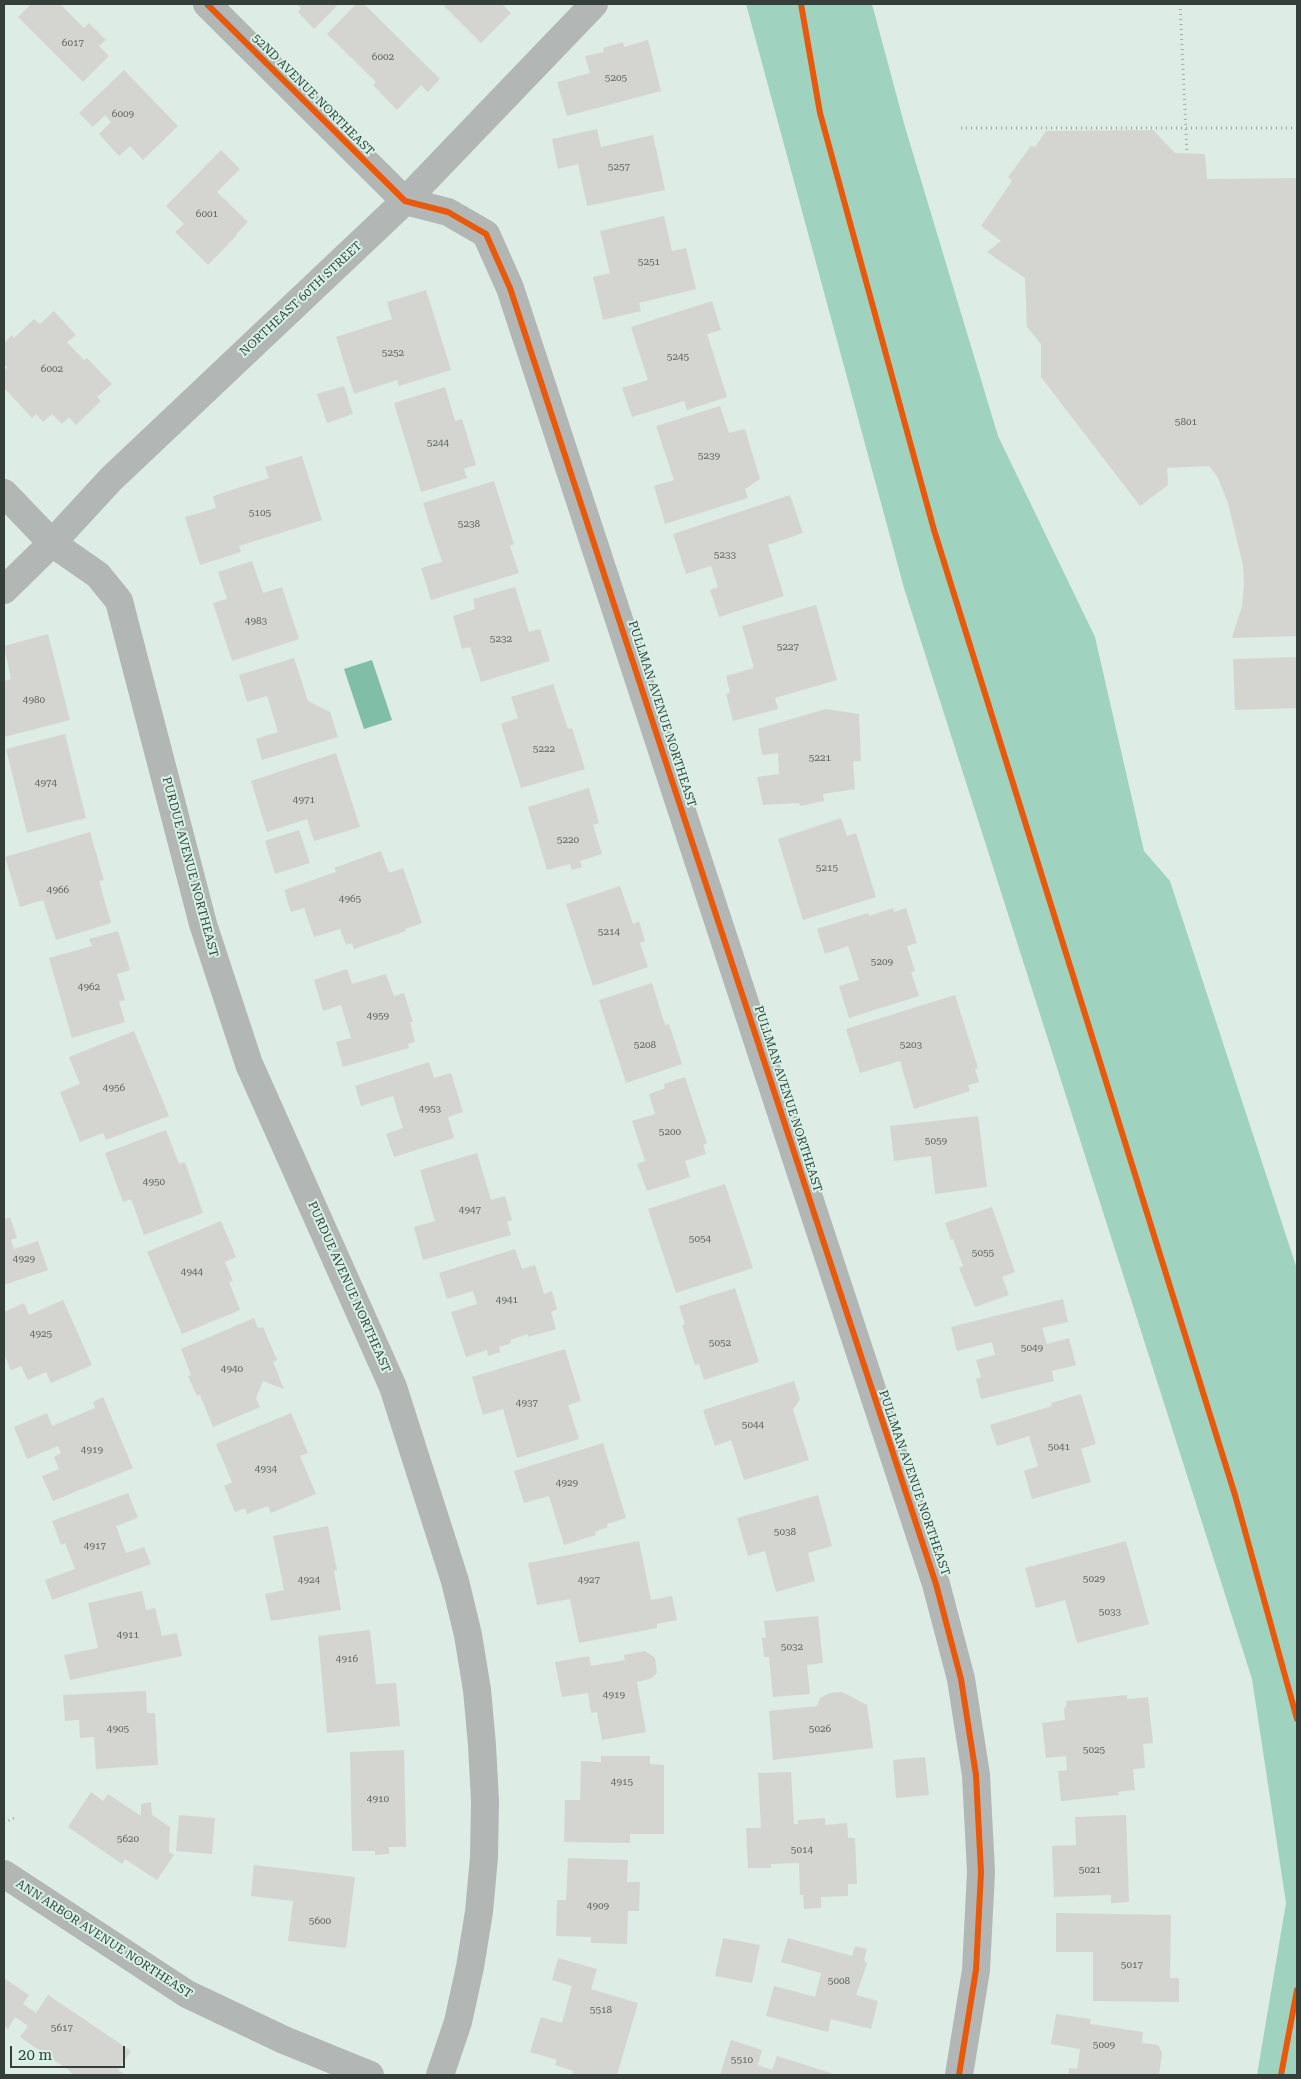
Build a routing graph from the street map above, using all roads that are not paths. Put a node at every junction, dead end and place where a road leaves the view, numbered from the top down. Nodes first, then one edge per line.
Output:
1 (207, 4) edge
2 (594, 4) edge
3 (405, 201) junction
4 (4, 493) edge
5 (52, 543) junction
6 (4, 590) edge
7 (4, 1874) edge
8 (370, 2075) edge
9 (440, 2075) edge
10 (959, 2075) edge

1 - 3 street, 52ND AVENUE NORTHEAST
2 - 3 street, NORTHEAST 60TH STREET
3 - 5 street, NORTHEAST 60TH STREET
3 - 10 street, PULLMAN AVENUE NORTHEAST
4 - 5 street, PURDUE AVENUE NORTHEAST
5 - 6 street, NORTHEAST 60TH STREET
5 - 9 street, PURDUE AVENUE NORTHEAST
7 - 8 street, ANN ARBOR AVENUE NORTHEAST

